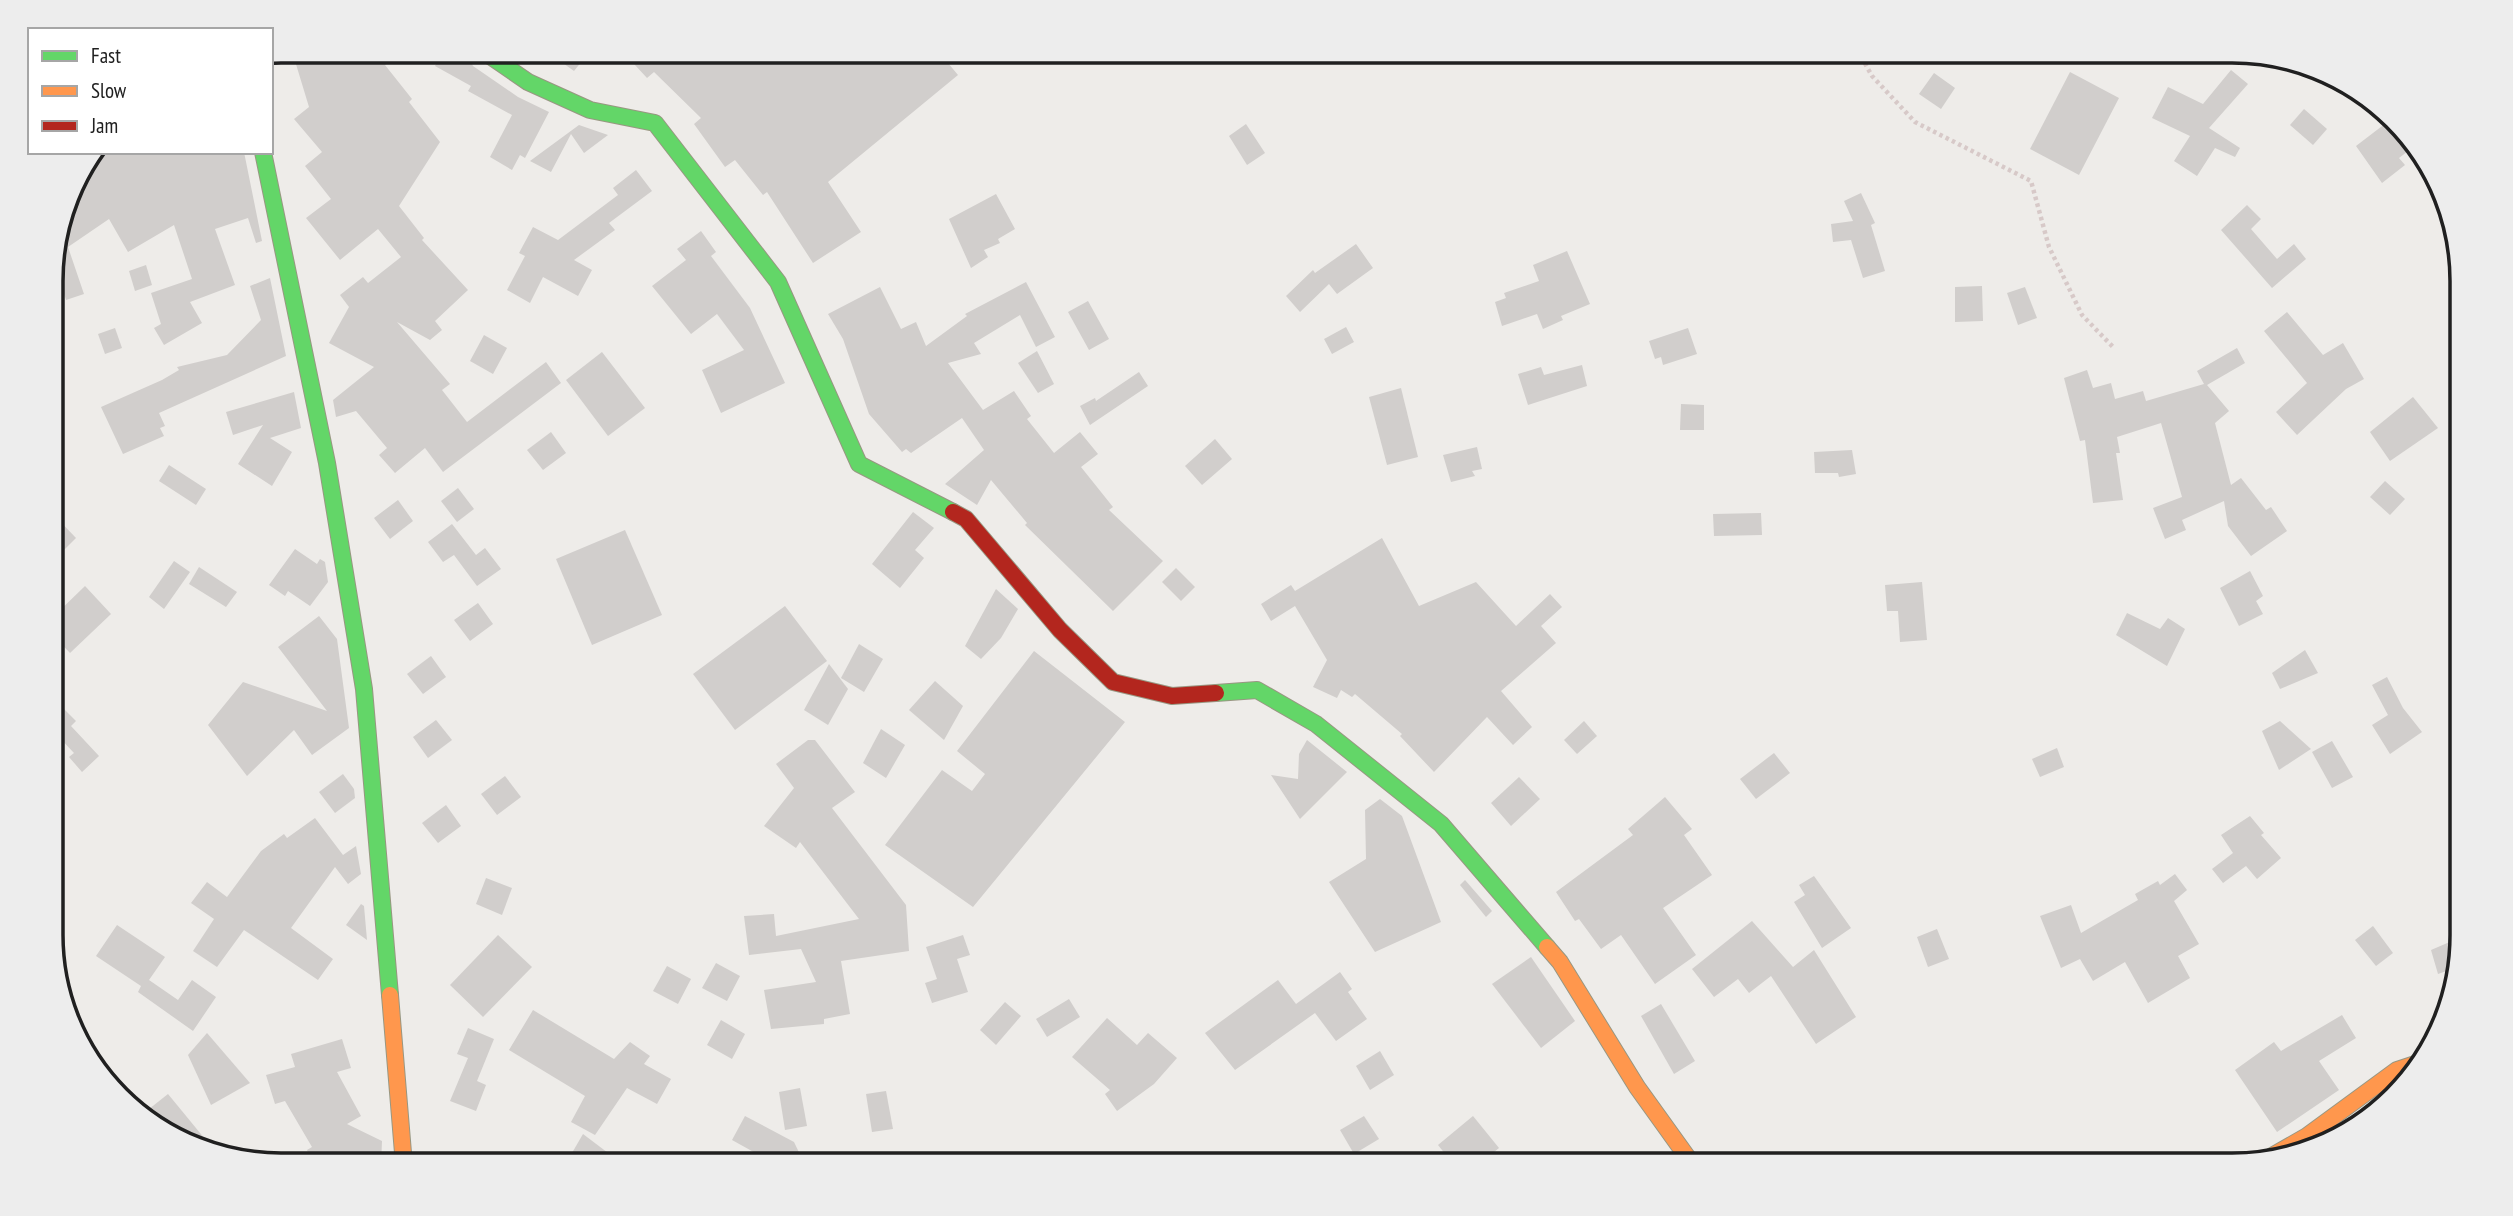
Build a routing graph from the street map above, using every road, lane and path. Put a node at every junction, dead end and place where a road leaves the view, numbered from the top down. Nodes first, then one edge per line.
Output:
1 (500, 63) edge
2 (1865, 63) edge
3 (263, 154) edge
4 (2113, 347) dead end
5 (2406, 1067) edge
6 (2294, 1143) edge
7 (403, 1153) edge
8 (1684, 1153) edge

1 - 8 street
2 - 4 path
3 - 7 street
5 - 6 street

